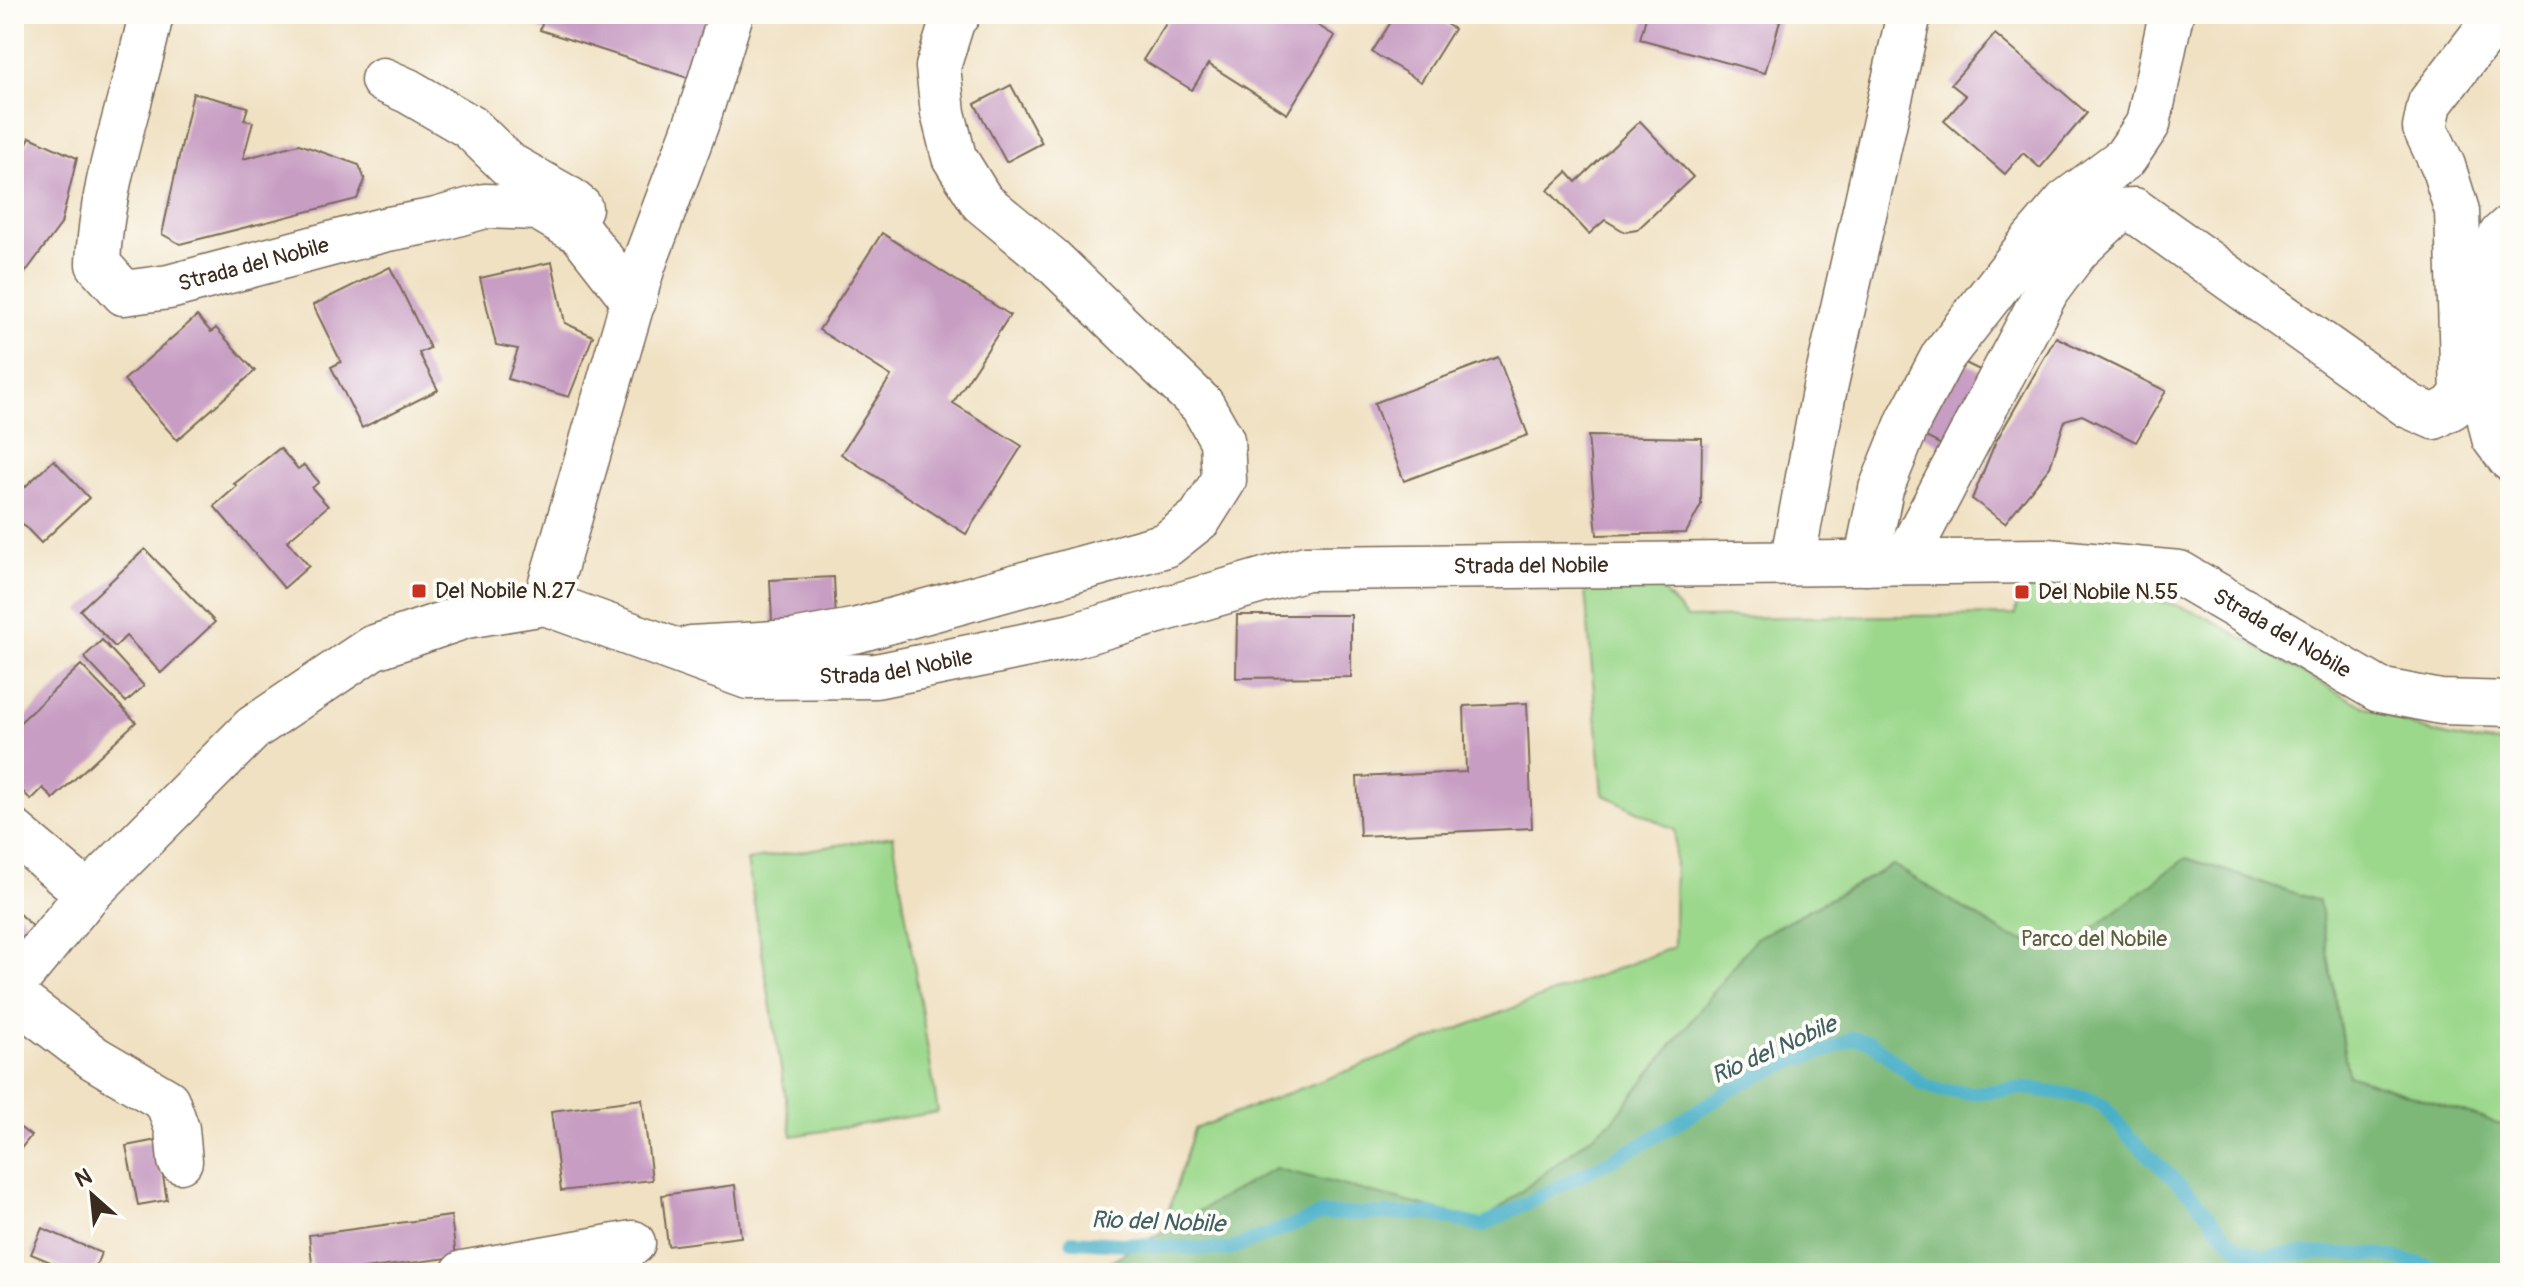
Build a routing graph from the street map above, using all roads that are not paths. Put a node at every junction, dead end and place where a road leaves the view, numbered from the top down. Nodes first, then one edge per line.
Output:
1 (151, 14) edge
2 (731, 14) edge
3 (958, 14) edge
4 (1909, 14) edge
5 (2171, 14) edge
6 (2499, 14) edge
7 (383, 80) dead end
8 (2510, 227) edge
9 (638, 284) junction
10 (2510, 459) edge
11 (1792, 563) junction
12 (1885, 563) junction
13 (545, 603) junction
14 (672, 649) junction
15 (2510, 704) edge
16 (14, 832) edge
17 (88, 894) junction
18 (14, 984) edge
19 (14, 997) edge
20 (180, 1161) dead end
21 (633, 1243) dead end
22 (463, 1273) edge

1 - 9 street, Strada del Nobile
2 - 9 street
3 - 14 street
4 - 11 street
5 - 12 street
6 - 12 street
7 - 9 street
8 - 10 street
9 - 13 street
11 - 12 street, Strada del Nobile
11 - 14 street, Strada del Nobile
12 - 15 street, Strada del Nobile
13 - 14 street, Strada del Nobile
13 - 17 street, Strada del Nobile
16 - 17 street
17 - 18 street, Strada del Nobile
19 - 20 street
21 - 22 street

